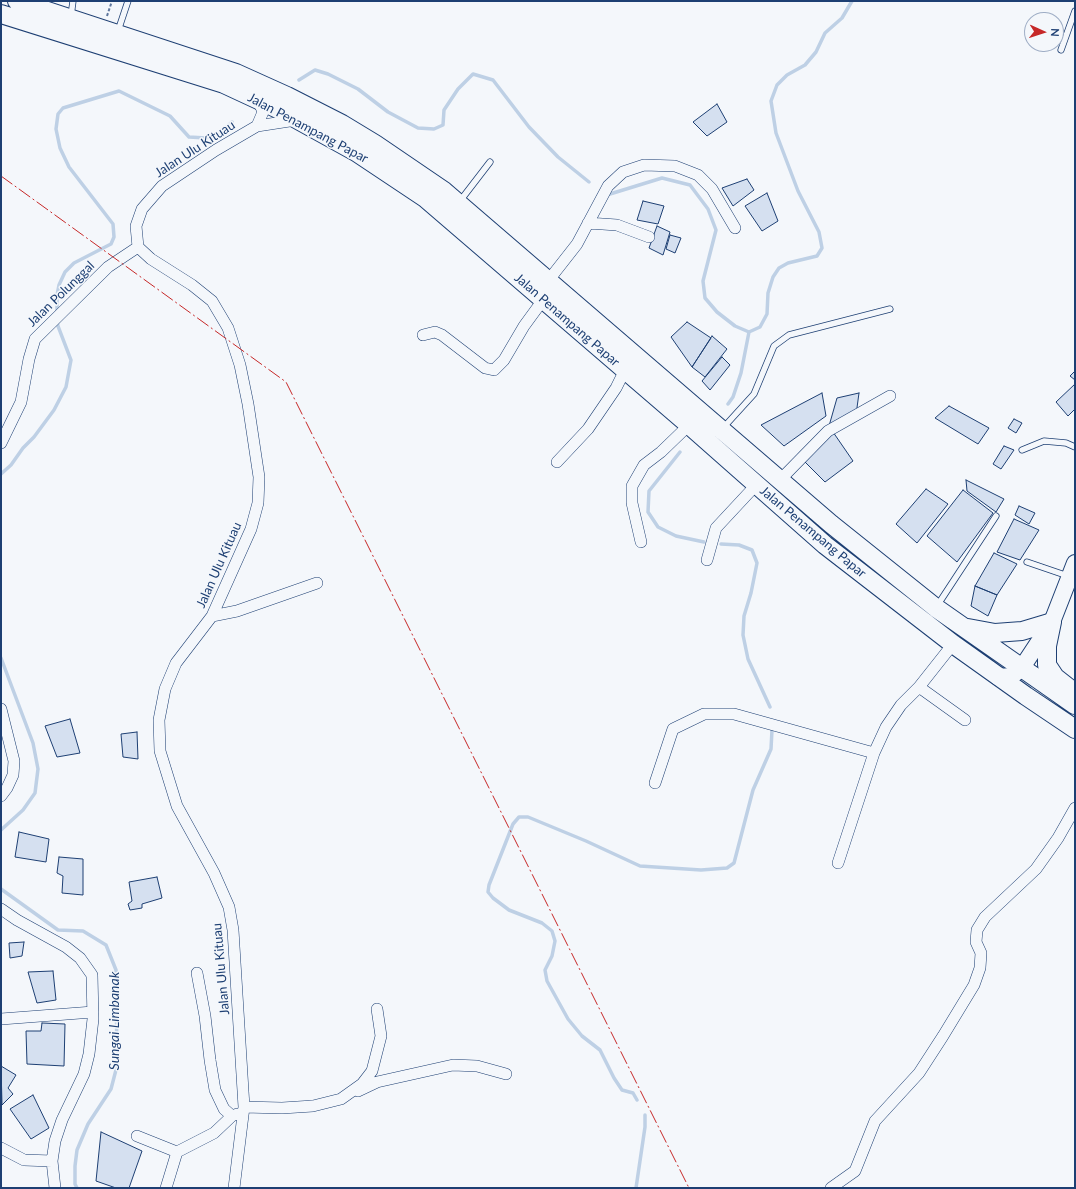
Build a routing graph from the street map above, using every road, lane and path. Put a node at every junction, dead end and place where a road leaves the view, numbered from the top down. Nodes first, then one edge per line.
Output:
1 (17, 1) edge
2 (128, 1) edge
3 (72, 9) edge
4 (1075, 11) edge
5 (1, 14) edge
6 (117, 33) junction
7 (1064, 42) edge
8 (258, 100) junction
9 (298, 120) junction
10 (257, 126) junction
11 (490, 162) dead end
12 (458, 203) junction
13 (588, 223) junction
14 (735, 228) dead end
15 (649, 237) dead end
16 (138, 247) junction
17 (548, 281) junction
18 (543, 300) junction
19 (890, 310) dead end
20 (423, 335) dead end
21 (625, 370) junction
22 (890, 396) dead end
23 (689, 425) junction
24 (722, 430) junction
25 (1, 443) edge
26 (739, 444) junction
27 (1075, 447) edge
28 (1022, 450) dead end
29 (557, 462) dead end
30 (742, 472) junction
31 (780, 480) junction
32 (756, 485) junction
33 (996, 516) dead end
34 (641, 542) dead end
35 (707, 560) dead end
36 (1027, 562) dead end
37 (1072, 570) edge
38 (317, 583) dead end
39 (936, 608) junction
40 (212, 616) junction
41 (1052, 622) junction
42 (963, 627) junction
43 (953, 644) junction
44 (1021, 668) junction
45 (998, 677) junction
46 (919, 687) junction
47 (1075, 700) edge
48 (1075, 705) edge
49 (1, 709) edge
50 (965, 720) dead end
51 (1075, 729) edge
52 (874, 754) junction
53 (655, 783) dead end
54 (1, 796) edge
55 (1075, 808) edge
56 (838, 862) dead end
57 (1, 909) edge
58 (197, 973) dead end
59 (377, 1009) dead end
60 (93, 1012) junction
61 (1, 1020) edge
62 (506, 1074) dead end
63 (341, 1099) junction
64 (244, 1109) junction
65 (232, 1116) junction
66 (137, 1136) dead end
67 (1, 1148) edge
68 (177, 1152) junction
69 (52, 1161) junction
70 (55, 1188) edge
71 (166, 1188) edge
72 (234, 1188) edge
73 (831, 1188) edge

1 - 3 main road, Jalan Penampang Papar
2 - 6 lane
3 - 6 main road, Jalan Penampang Papar
4 - 7 lane
5 - 8 main road, Jalan Penampang Papar
6 - 12 main road, Jalan Penampang Papar
8 - 9 main road, Jalan Penampang Papar
8 - 10 street
9 - 10 street, Jalan Ulu Kituau
9 - 18 main road, Jalan Penampang Papar
10 - 16 street, Jalan Ulu Kituau
11 - 12 lane
12 - 17 main road, Jalan Penampang Papar
13 - 14 street
13 - 15 street
13 - 17 street
16 - 25 street, Jalan Polunggal
16 - 40 street, Jalan Ulu Kituau
17 - 24 main road, Jalan Penampang Papar
18 - 20 street
18 - 21 main road, Jalan Penampang Papar
19 - 24 lane
21 - 23 main road, Jalan Penampang Papar
21 - 29 street
22 - 31 street
23 - 30 main road, Jalan Penampang Papar
23 - 34 street
24 - 26 main road, Jalan Penampang Papar
26 - 30 main road
26 - 31 main road, Jalan Penampang Papar
27 - 28 lane
30 - 32 main road, Jalan Penampang Papar
31 - 39 main road, Jalan Penampang Papar
32 - 35 street
32 - 43 main road, Jalan Penampang Papar
33 - 39 lane
36 - 37 lane
37 - 41 main road
38 - 40 street
39 - 42 main road, Jalan Penampang Papar
40 - 64 street, Jalan Ulu Kituau
41 - 42 main road
41 - 44 main road
41 - 47 main road
42 - 44 main road, Jalan Penampang Papar
43 - 45 main road, Jalan Penampang Papar
43 - 46 street
44 - 45 main road
44 - 48 main road, Jalan Penampang Papar
45 - 51 main road, Jalan Penampang Papar
46 - 50 street
46 - 52 street
49 - 54 street
52 - 53 street
52 - 56 street
55 - 73 street
57 - 60 street
58 - 65 street
59 - 63 street
60 - 61 street
60 - 69 street
62 - 63 street
63 - 64 street
64 - 65 street
64 - 72 street, Jalan Ulu Kituau
65 - 68 street
66 - 68 street
67 - 69 street
68 - 71 street
69 - 70 street

